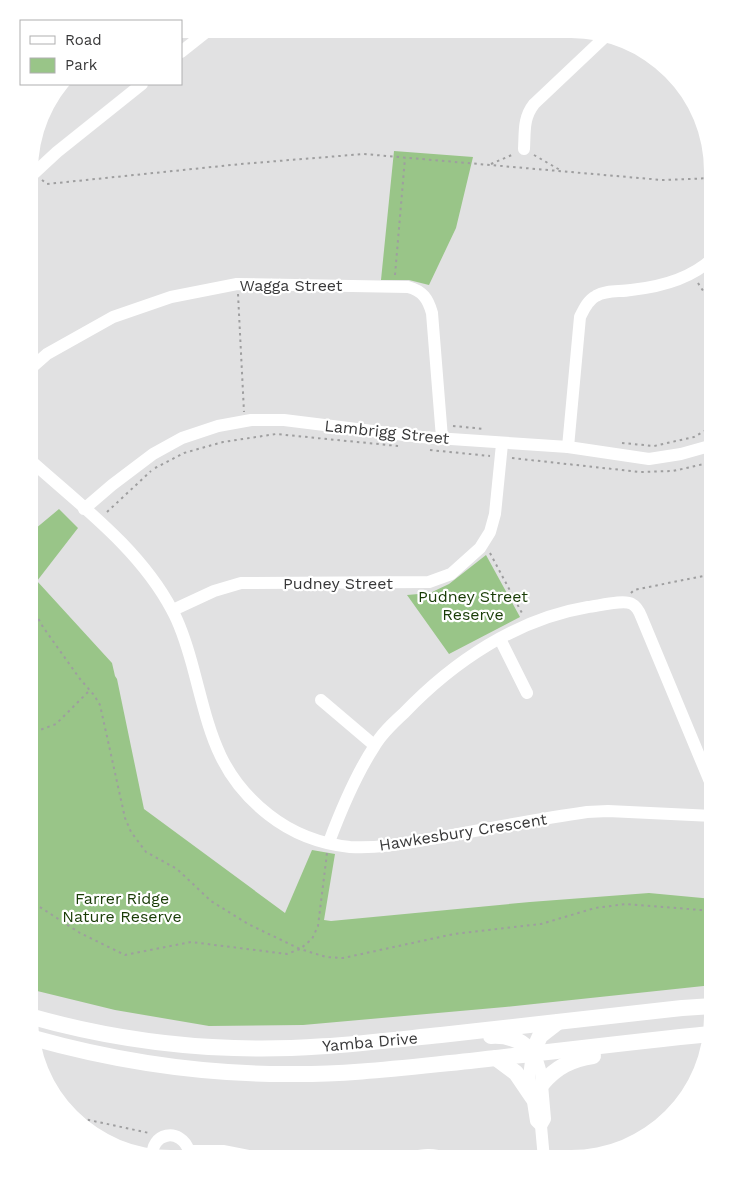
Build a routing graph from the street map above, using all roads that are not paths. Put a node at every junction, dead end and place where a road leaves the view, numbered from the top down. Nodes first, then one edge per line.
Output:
1 (199, 38) edge
2 (600, 41) edge
3 (182, 51) edge
4 (141, 85) edge
5 (524, 149) dead end
6 (38, 174) edge
7 (704, 264) edge
8 (38, 362) edge
9 (442, 438) junction
10 (502, 444) junction
11 (568, 448) junction
12 (704, 448) edge
13 (38, 467) edge
14 (84, 509) junction
15 (173, 610) junction
16 (500, 639) junction
17 (527, 693) dead end
18 (321, 700) dead end
19 (374, 745) junction
20 (704, 767) edge
21 (704, 816) edge
22 (328, 842) junction
23 (704, 1007) edge
24 (38, 1018) edge
25 (559, 1021) junction
26 (458, 1033) junction
27 (703, 1035) edge
28 (40, 1040) edge
29 (638, 1042) junction
30 (532, 1054) junction
31 (496, 1058) junction
32 (542, 1084) junction
33 (533, 1098) junction
34 (541, 1126) junction
35 (153, 1149) edge
36 (188, 1150) edge
37 (543, 1150) edge

1 - 3 street
2 - 5 street
4 - 6 street
7 - 11 street
8 - 9 street, Wagga Street
9 - 10 street, Lambrigg Street
9 - 14 street, Lambrigg Street
10 - 11 street, Lambrigg Street
10 - 15 street, Pudney Street
11 - 12 street, Lambrigg Street
13 - 14 street, Hawkesbury Crescent
14 - 15 street, Hawkesbury Crescent
15 - 22 street, Hawkesbury Crescent
16 - 17 street
16 - 19 street
16 - 20 street
18 - 19 street
19 - 22 street
21 - 22 street, Hawkesbury Crescent
23 - 25 main road, Yamba Drive
24 - 26 main road, Yamba Drive
25 - 26 main road, Yamba Drive
25 - 30 main road
26 - 30 main road
27 - 29 main road, Yamba Drive
28 - 31 main road, Yamba Drive
29 - 30 main road, Yamba Drive
29 - 32 main road
30 - 31 main road, Yamba Drive
30 - 32 street
30 - 33 street
31 - 33 main road
32 - 34 street
33 - 34 street
34 - 37 street
35 - 36 street

